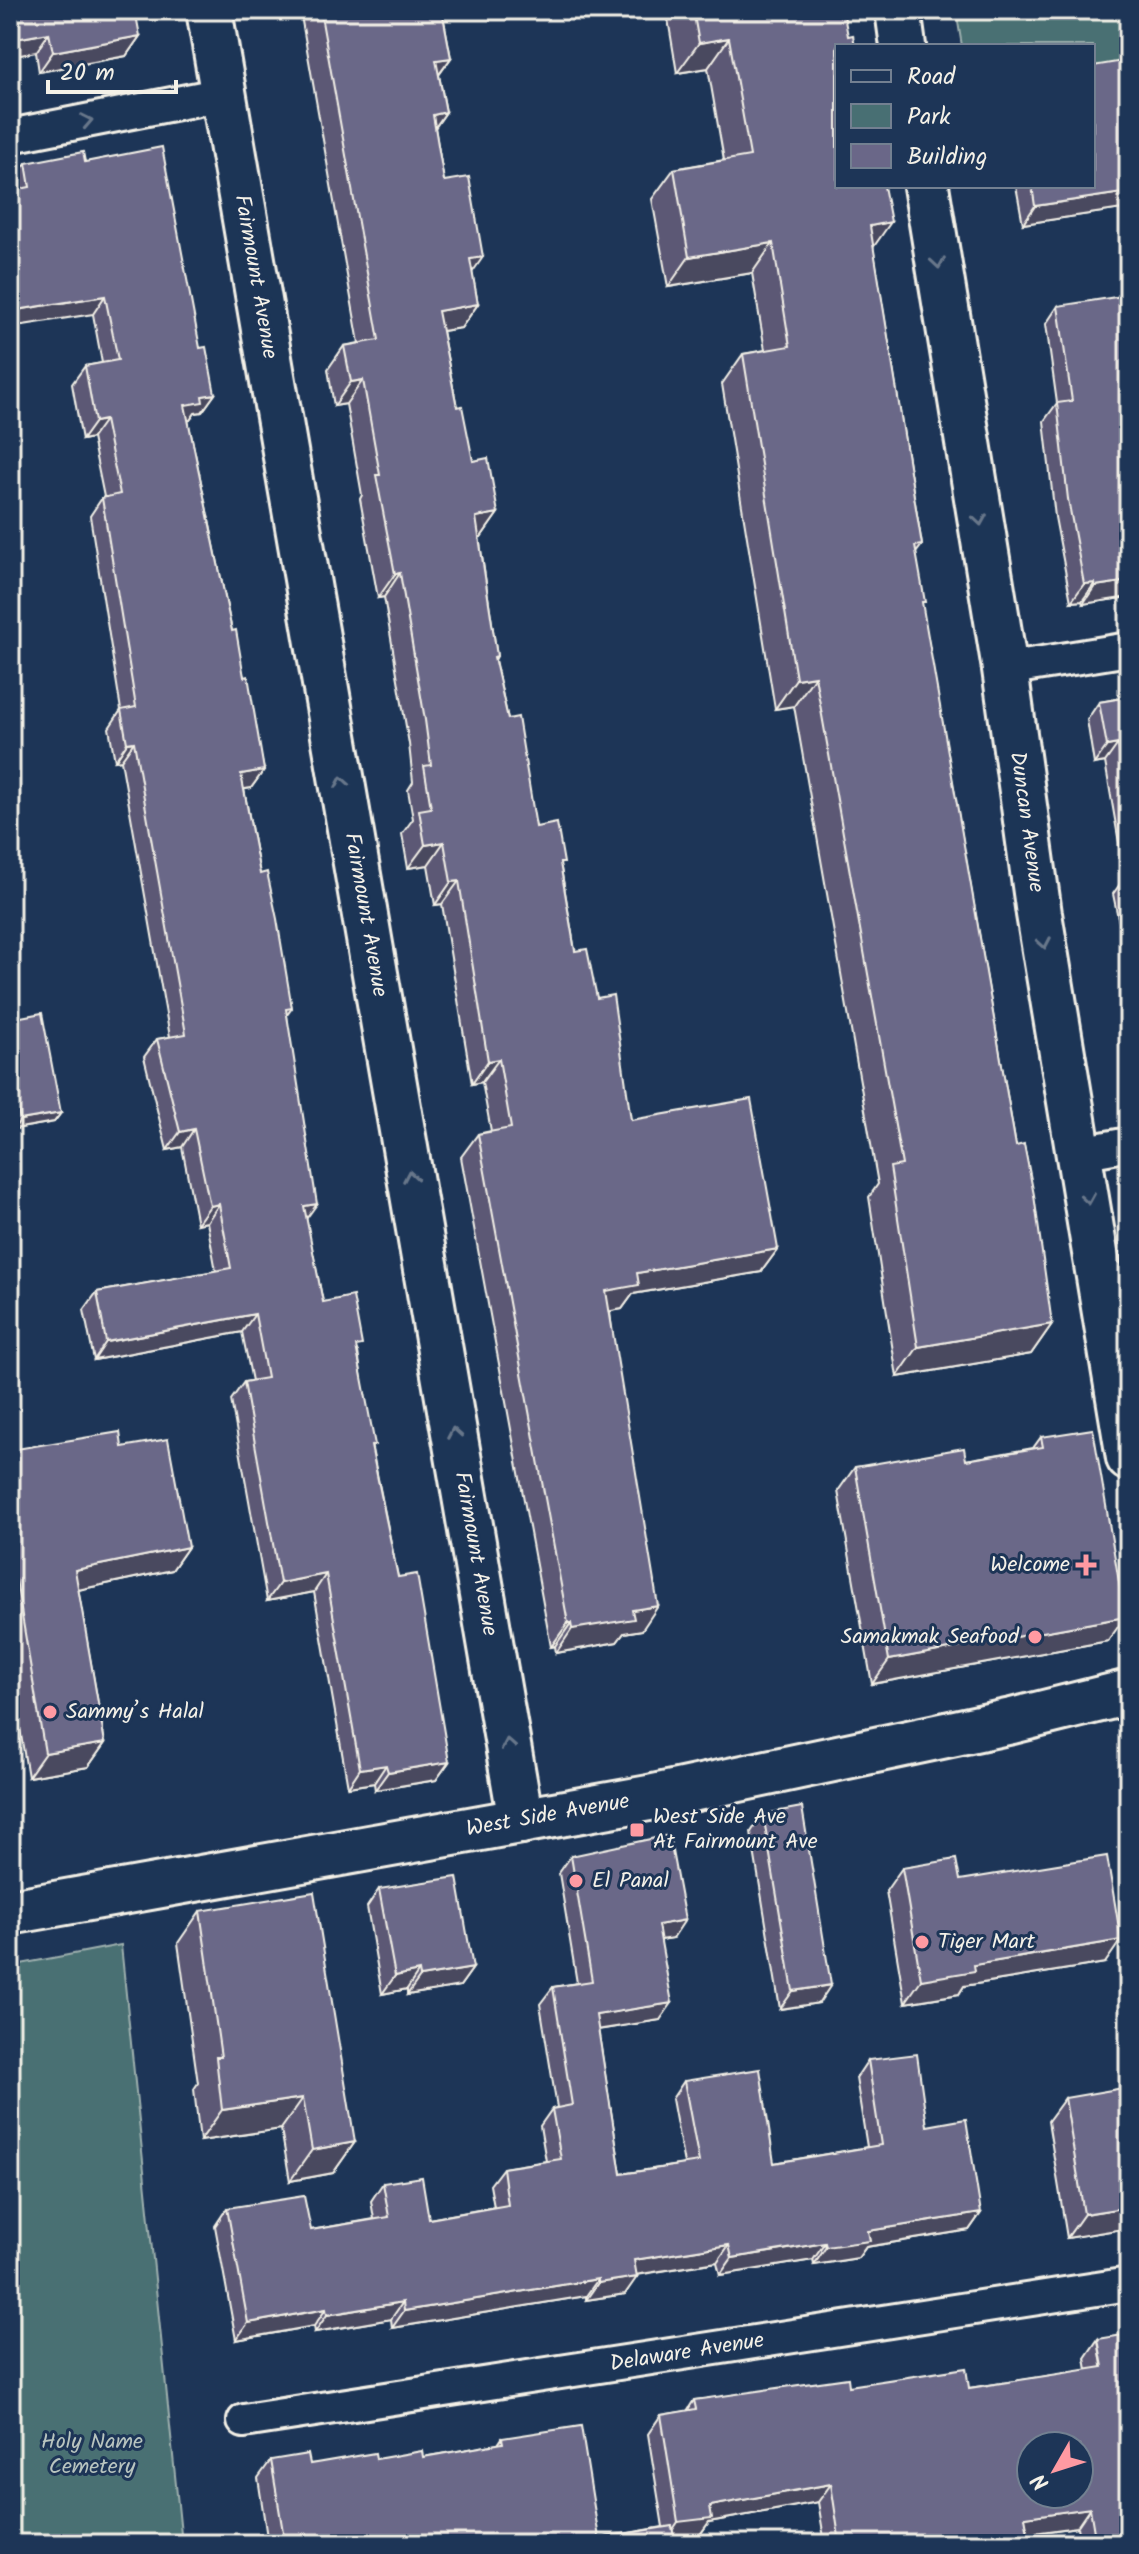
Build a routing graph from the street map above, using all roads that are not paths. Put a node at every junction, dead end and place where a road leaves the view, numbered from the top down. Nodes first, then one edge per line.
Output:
1 (209, 10) edge
2 (898, 10) edge
3 (903, 44) edge
4 (223, 94) junction
5 (10, 136) edge
6 (926, 188) edge
7 (1129, 649) edge
8 (1005, 669) junction
9 (1129, 1144) edge
10 (1080, 1153) junction
11 (1129, 1458) edge
12 (1129, 1692) edge
13 (521, 1821) junction
14 (10, 1912) edge
15 (1129, 2284) edge
16 (244, 2421) dead end

1 - 4 street, Fairmount Avenue
2 - 3 street
5 -> 4 street
13 -> 4 street, Fairmount Avenue
6 -> 8 street, Duncan Avenue
7 - 8 street
8 -> 10 street, Duncan Avenue
9 - 10 street
10 -> 11 street, Duncan Avenue
12 - 13 street, West Side Avenue
13 - 14 street, West Side Avenue
15 - 16 street, Delaware Avenue

